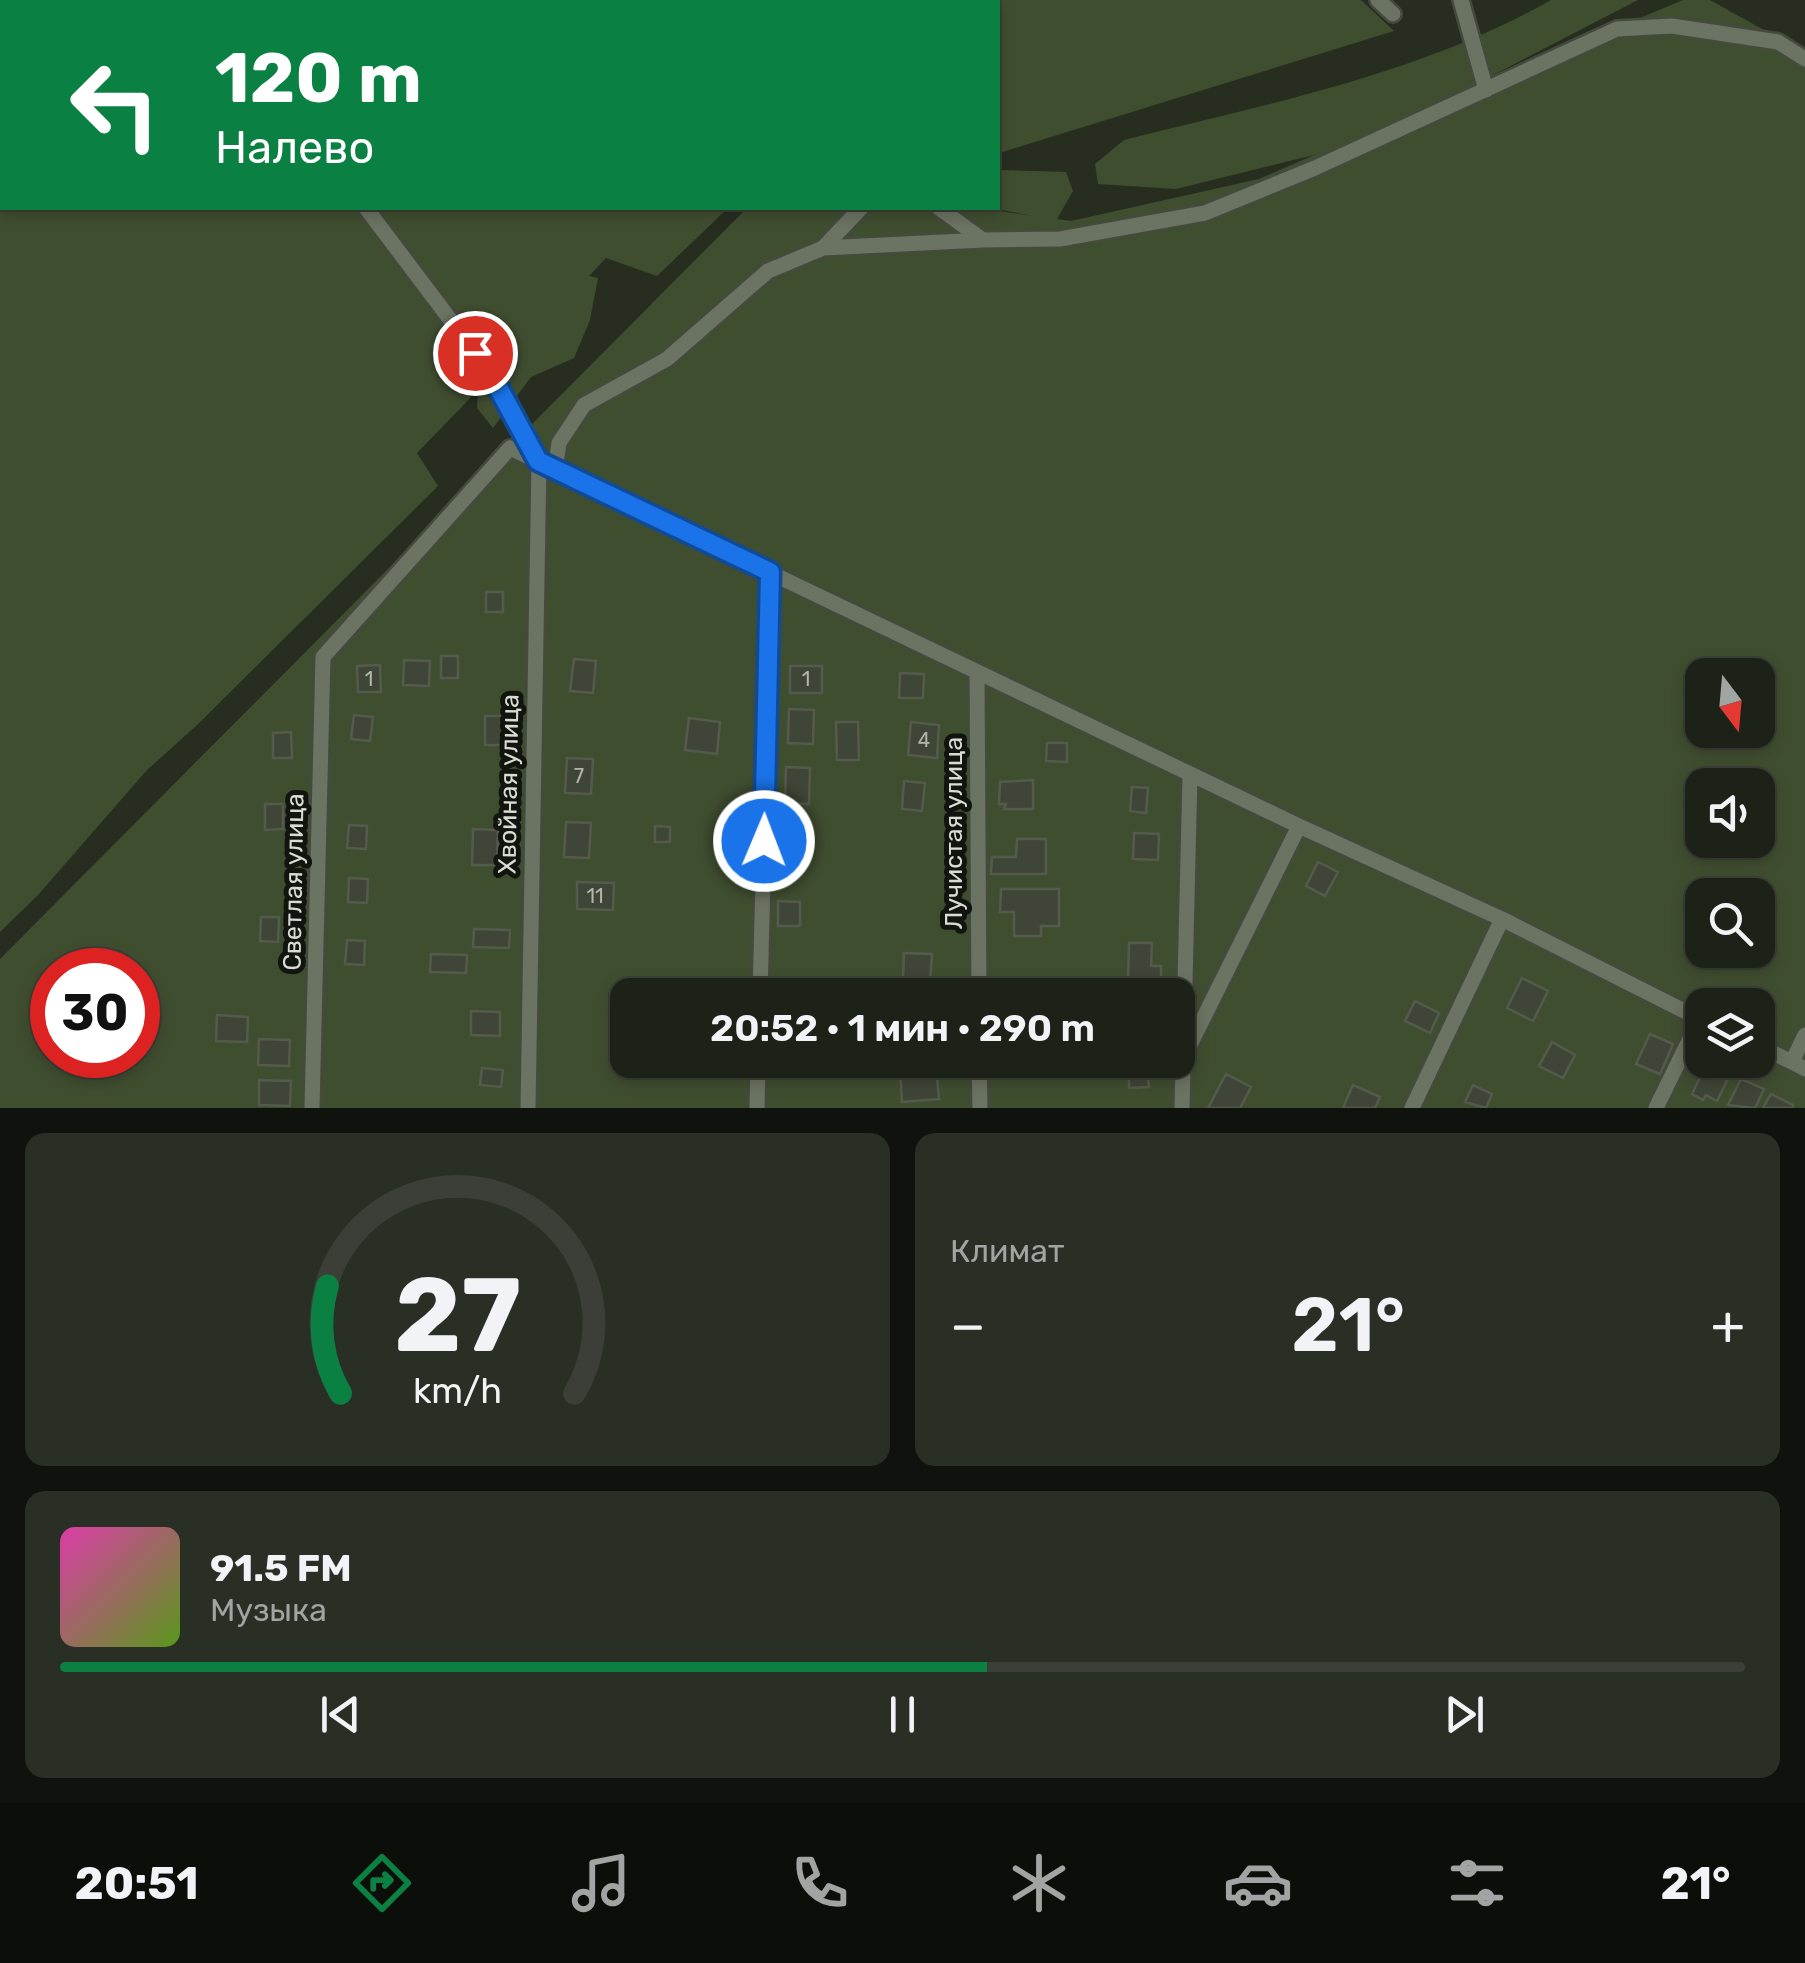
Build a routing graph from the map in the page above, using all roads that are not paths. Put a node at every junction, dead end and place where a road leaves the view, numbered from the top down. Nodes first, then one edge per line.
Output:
1 (1378, 0) edge
2 (1461, 0) edge
3 (1393, 14) dead end
4 (1805, 60) edge
5 (1486, 90) junction
6 (368, 210) edge
7 (859, 210) edge
8 (942, 210) edge
9 (983, 240) junction
10 (823, 248) junction
11 (538, 461) junction
12 (555, 469) junction
13 (770, 572) junction
14 (977, 672) junction
15 (1190, 774) junction
16 (1299, 826) junction
17 (1502, 918) junction
18 (760, 978) edge
19 (979, 978) edge
20 (1184, 978) edge
21 (1685, 1011) edge
22 (1805, 1034) edge
23 (1195, 1036) edge
24 (1685, 1051) edge
25 (1775, 1054) edge
26 (1798, 1065) edge
27 (758, 1078) edge
28 (979, 1078) edge
29 (1182, 1078) edge
30 (312, 1108) edge
31 (528, 1108) edge
32 (757, 1108) edge
33 (980, 1108) edge
34 (1182, 1108) edge
35 (1412, 1108) edge
36 (1656, 1108) edge

1 - 3 street
2 - 5 street
4 - 5 street
5 - 9 street
6 - 11 street
7 - 10 street
8 - 9 street
9 - 10 street
10 - 12 street
11 - 12 street
11 - 30 street, Светлая улица
11 - 31 street, Хвойная улица
12 - 13 street
13 - 14 street
13 - 18 street
14 - 15 street
14 - 19 street, Лучистая улица
15 - 16 street
15 - 20 street
16 - 17 street
16 - 23 street
17 - 21 street
17 - 35 street
22 - 26 street
24 - 36 street
25 - 26 street
27 - 32 street
28 - 33 street
29 - 34 street

